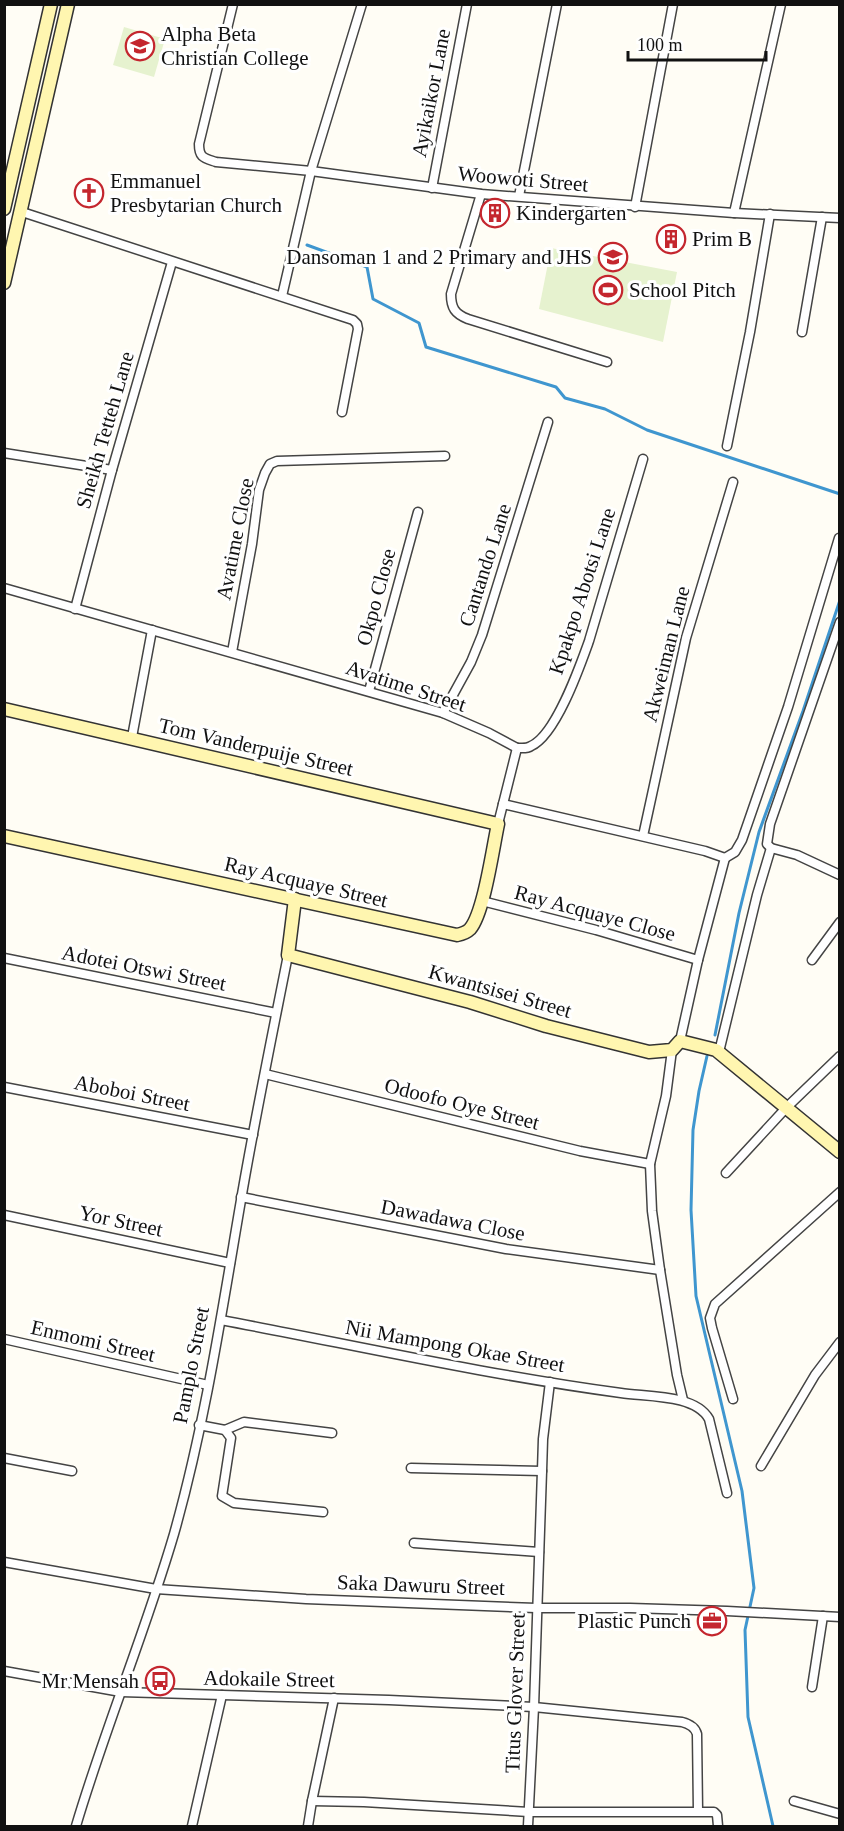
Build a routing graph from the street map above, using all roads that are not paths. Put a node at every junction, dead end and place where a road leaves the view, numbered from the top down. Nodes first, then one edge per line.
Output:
1 (51, 4) edge
2 (68, 4) edge
3 (233, 4) edge
4 (362, 4) edge
5 (467, 4) edge
6 (557, 4) edge
7 (673, 4) edge
8 (781, 4) edge
9 (311, 171) junction
10 (432, 188) junction
11 (481, 194) junction
12 (519, 196) junction
13 (635, 207) junction
14 (4, 209) edge
15 (22, 212) junction
16 (734, 213) junction
17 (770, 214) junction
18 (822, 217) junction
19 (840, 218) edge
20 (172, 262) junction
21 (4, 283) edge
22 (282, 296) junction
23 (802, 332) dead end
24 (607, 362) dead end
25 (342, 412) dead end
26 (548, 422) dead end
27 (727, 446) dead end
28 (4, 453) edge
29 (445, 456) dead end
30 (643, 459) dead end
31 (112, 470) junction
32 (733, 482) dead end
33 (418, 512) dead end
34 (840, 538) edge
35 (4, 588) edge
36 (75, 609) junction
37 (840, 622) edge
38 (152, 630) junction
39 (232, 652) junction
40 (369, 691) junction
41 (4, 709) edge
42 (443, 713) junction
43 (132, 737) junction
44 (517, 748) junction
45 (503, 804) junction
46 (498, 824) junction
47 (4, 836) edge
48 (643, 836) junction
49 (771, 848) junction
50 (725, 858) junction
51 (840, 875) edge
52 (295, 899) junction
53 (482, 901) junction
54 (840, 922) edge
55 (288, 955) junction
56 (4, 958) edge
57 (698, 960) junction
58 (812, 960) dead end
59 (276, 1013) junction
60 (676, 1046) junction
61 (717, 1051) junction
62 (840, 1056) edge
63 (265, 1074) junction
64 (4, 1086) edge
65 (786, 1108) junction
66 (253, 1135) junction
67 (840, 1152) edge
68 (650, 1164) junction
69 (726, 1173) dead end
70 (840, 1192) edge
71 (241, 1197) junction
72 (4, 1215) edge
73 (230, 1263) junction
74 (660, 1270) junction
75 (221, 1320) junction
76 (4, 1339) edge
77 (840, 1342) edge
78 (550, 1382) junction
79 (208, 1385) junction
80 (733, 1399) dead end
81 (683, 1400) junction
82 (199, 1425) junction
83 (225, 1430) junction
84 (332, 1433) dead end
85 (4, 1458) edge
86 (761, 1466) dead end
87 (411, 1468) dead end
88 (72, 1471) dead end
89 (542, 1471) junction
90 (727, 1493) dead end
91 (323, 1512) dead end
92 (414, 1543) dead end
93 (539, 1552) junction
94 (4, 1562) edge
95 (156, 1589) junction
96 (536, 1608) junction
97 (823, 1616) junction
98 (840, 1617) edge
99 (4, 1671) edge
100 (812, 1687) dead end
101 (121, 1692) junction
102 (222, 1695) junction
103 (334, 1698) junction
104 (534, 1707) junction
105 (312, 1801) junction
106 (794, 1801) dead end
107 (698, 1811) junction
108 (529, 1812) junction
109 (840, 1814) edge
110 (76, 1827) edge
111 (192, 1827) edge
112 (308, 1827) edge
113 (528, 1827) edge
114 (718, 1827) edge

1 - 14 street
2 - 15 street
3 - 9 street, Woowoti Street
4 - 9 street
5 - 10 street, Ayikaikor Lane
6 - 12 street
7 - 13 street
8 - 16 street
9 - 10 street, Woowoti Street
9 - 22 street
10 - 11 street, Woowoti Street
11 - 12 street, Woowoti Street
11 - 24 street
12 - 13 street, Woowoti Street
13 - 16 street, Woowoti Street
15 - 20 street
15 - 21 street
16 - 17 street, Woowoti Street
17 - 18 street, Woowoti Street
17 - 27 street
18 - 19 street, Woowoti Street
18 - 23 street
20 - 22 street
20 - 31 street, Sheikh Tetteh Lane
22 - 25 street
26 - 42 street, Cantando Lane
28 - 31 street
29 - 39 street, Avatime Close
30 - 44 street, Kpakpo Abotsi Lane
31 - 36 street, Sheikh Tetteh Lane
32 - 48 street, Akweiman Lane
33 - 40 street, Okpo Close
34 - 50 street
35 - 36 street, Avatime Street
36 - 38 street, Avatime Street
37 - 49 street
38 - 39 street, Avatime Street
38 - 43 street
39 - 40 street, Avatime Street
40 - 42 street, Avatime Street
41 - 43 street, Tom Vanderpuije Street
42 - 44 street, Avatime Street
43 - 46 street, Tom Vanderpuije Street
44 - 45 street
45 - 46 street, Ray Acquaye Street
45 - 48 street
46 - 53 street, Ray Acquaye Street
47 - 52 street, Ray Acquaye Street
48 - 50 street
49 - 51 street
49 - 61 street
50 - 57 street
52 - 53 street, Ray Acquaye Street
52 - 55 street, Pamplo Street
53 - 57 street, Ray Acquaye Close
54 - 58 street
55 - 59 street, Pamplo Street
55 - 60 street, Kwantsisei Street
56 - 59 street, Adotei Otswi Street
57 - 60 street
59 - 63 street, Pamplo Street
60 - 61 street, Kwantsisei Street
60 - 68 street
61 - 65 street
62 - 65 street
63 - 66 street, Pamplo Street
63 - 68 street, Odoofo Oye Street
64 - 66 street, Aboboi Street
65 - 67 street
65 - 69 street
66 - 71 street, Pamplo Street
68 - 74 street
70 - 80 street
71 - 73 street, Pamplo Street
71 - 74 street, Dawadawa Close
72 - 73 street, Yor Street
73 - 75 street, Pamplo Street
74 - 81 street
75 - 78 street, Nii Mampong Okae Street
75 - 79 street, Pamplo Street
76 - 79 street, Enmomi Street
77 - 86 street
78 - 81 street, Nii Mampong Okae Street
78 - 89 street, Titus Glover Street
79 - 82 street, Pamplo Street
81 - 90 street
82 - 83 street
82 - 95 street, Pamplo Street
83 - 84 street
83 - 91 street
85 - 88 street
87 - 89 street
89 - 93 street, Titus Glover Street
92 - 93 street
93 - 96 street, Titus Glover Street
94 - 95 street, Saka Dawuru Street
95 - 96 street, Saka Dawuru Street
95 - 101 street, Pamplo Street
96 - 97 street, Saka Dawuru Street
96 - 104 street, Titus Glover Street
97 - 98 street, Saka Dawuru Street
97 - 100 street
99 - 101 street, Adokaile Street
101 - 102 street, Adokaile Street
101 - 110 street, Pamplo Street
102 - 103 street, Adokaile Street
102 - 111 street
103 - 104 street, Adokaile Street
103 - 105 street
104 - 107 street, Adokaile Street
104 - 108 street, Titus Glover Street
105 - 108 street
105 - 112 street
106 - 109 street
107 - 108 street
107 - 114 street
108 - 113 street, Titus Glover Street

